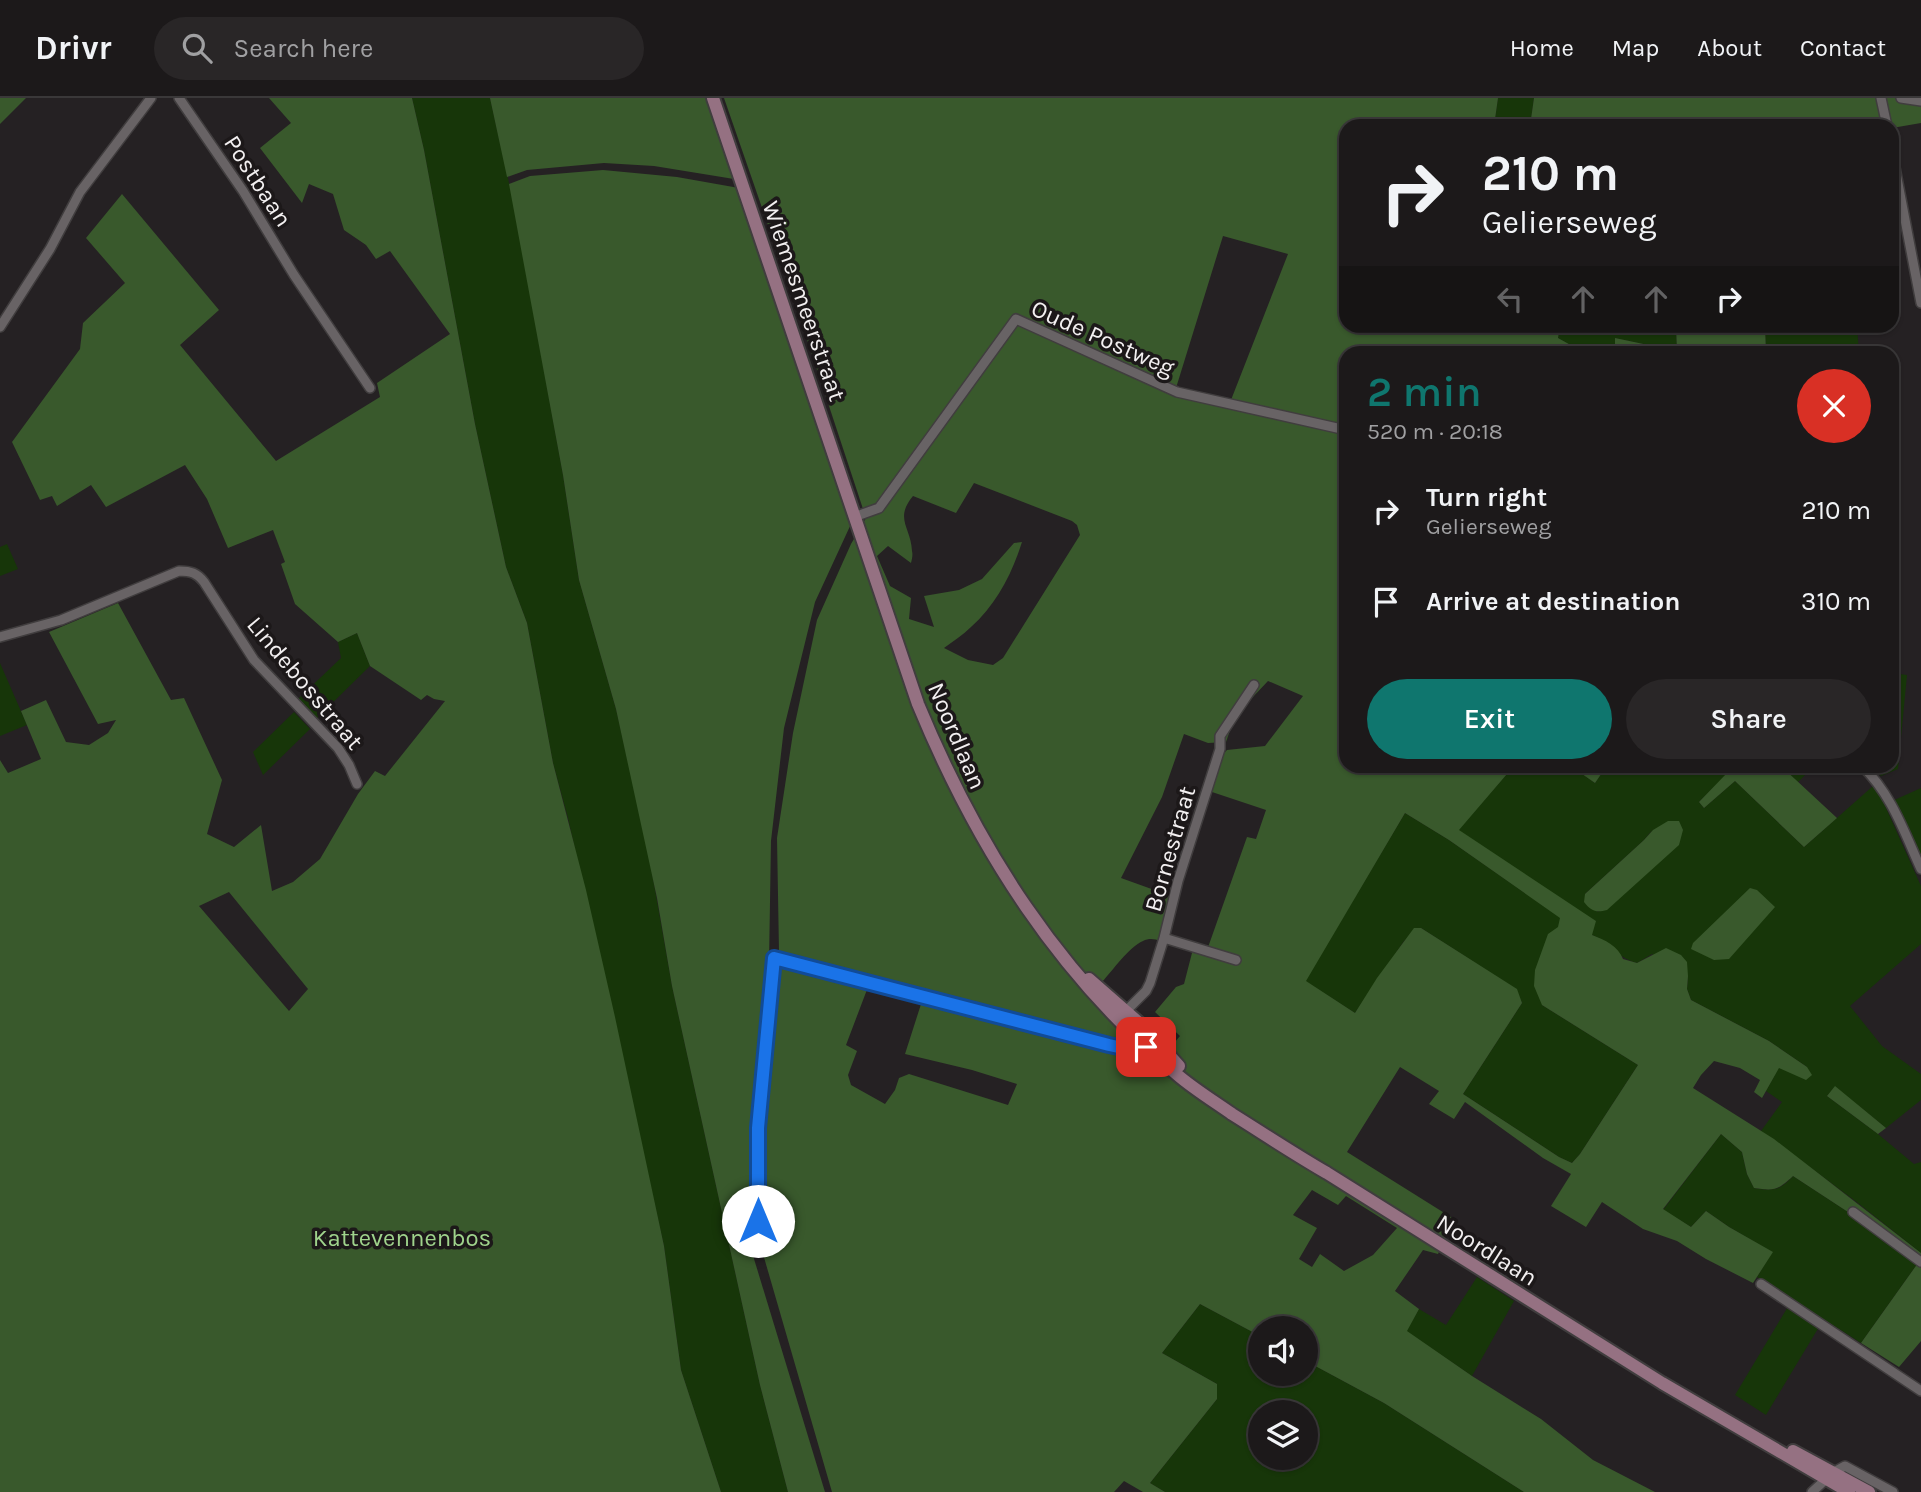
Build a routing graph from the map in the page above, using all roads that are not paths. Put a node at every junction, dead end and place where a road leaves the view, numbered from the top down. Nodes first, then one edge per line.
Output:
1 (151, 98) edge
2 (179, 98) edge
3 (713, 98) edge
4 (1881, 98) edge
5 (1901, 98) edge
6 (1921, 101) edge
7 (1886, 119) edge
8 (1899, 188) edge
9 (1921, 303) edge
10 (0, 327) edge
11 (370, 388) dead end
12 (1339, 428) edge
13 (854, 517) junction
14 (0, 637) edge
15 (1254, 685) dead end
16 (1869, 773) edge
17 (357, 784) dead end
18 (1921, 869) edge
19 (1164, 938) junction
20 (1236, 960) dead end
21 (1122, 1015) junction
22 (1146, 1047) junction
23 (1232, 1113) junction
24 (1853, 1212) dead end
25 (757, 1247) dead end
26 (1921, 1262) edge
27 (1761, 1284) dead end
28 (1921, 1391) edge
29 (1830, 1476) junction
30 (1812, 1492) edge
31 (1849, 1492) edge
32 (1869, 1492) edge
33 (1893, 1492) edge

1 - 10 street
2 - 11 street, Postbaan
3 - 13 main road, Wiemesmeerstraat
4 - 7 street
5 - 6 street
8 - 9 street
12 - 13 street, Oude Postweg
13 - 21 main road, Noordlaan
14 - 17 street, Lindebosstraat
15 - 19 street, Bornestraat
16 - 18 street
19 - 20 street
19 - 21 street, Bornestraat
21 - 22 main road, Noordlaan
21 - 23 main road, Noordlaan
22 - 23 main road, Noordlaan
22 - 25 street
23 - 29 main road, Noordlaan
24 - 26 street
27 - 28 street
29 - 30 street
29 - 31 main road, Noordlaan
29 - 32 main road, Noordlaan
29 - 33 street, Noordlaan

